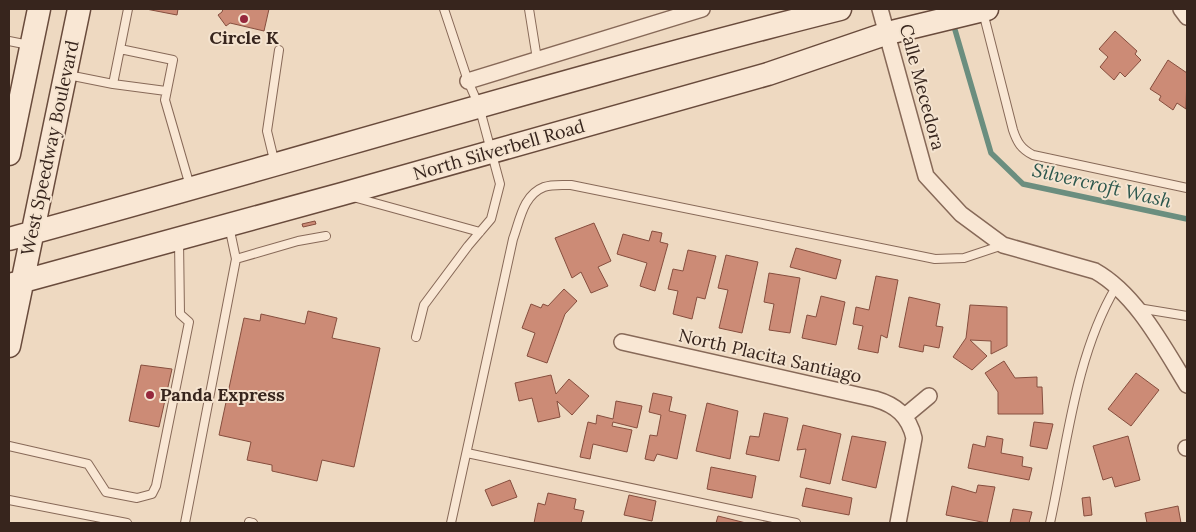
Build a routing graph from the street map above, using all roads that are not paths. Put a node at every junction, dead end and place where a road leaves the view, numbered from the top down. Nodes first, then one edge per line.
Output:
1 (39, 9) edge
2 (79, 9) edge
3 (128, 9) edge
4 (444, 9) edge
5 (529, 9) edge
6 (702, 9) edge
7 (840, 9) edge
8 (880, 9) edge
9 (1181, 9) edge
10 (982, 10) edge
11 (1187, 17) edge
12 (888, 33) junction
13 (9, 40) edge
14 (31, 45) junction
15 (120, 49) junction
16 (279, 50) dead end
17 (537, 60) junction
18 (65, 74) junction
19 (468, 81) junction
20 (113, 84) junction
21 (166, 91) junction
22 (479, 106) junction
23 (492, 152) junction
24 (9, 154) edge
25 (275, 164) junction
26 (191, 188) junction
27 (1187, 188) edge
28 (342, 194) junction
29 (229, 224) junction
30 (34, 232) junction
31 (480, 232) junction
32 (326, 236) dead end
33 (180, 238) junction
34 (9, 239) edge
35 (1003, 245) junction
36 (236, 260) junction
37 (15, 283) edge
38 (1116, 287) junction
39 (1136, 308) junction
40 (1187, 316) edge
41 (416, 337) dead end
42 (622, 342) dead end
43 (9, 346) edge
44 (1187, 385) edge
45 (929, 396) dead end
46 (905, 416) junction
47 (9, 446) edge
48 (467, 452) junction
49 (9, 500) edge
50 (127, 523) edge
51 (185, 523) edge
52 (451, 523) edge
53 (796, 523) edge
54 (898, 523) edge
55 (1050, 523) edge

1 - 14 main road
2 - 18 main road, West Speedway Boulevard
3 - 15 lane
4 - 19 lane
5 - 17 lane
6 - 17 street
7 - 22 main road
8 - 12 street, Calle Mecedora
9 - 11 street
10 - 12 main road, North Silverbell Road
10 - 27 lane
12 - 23 main road, North Silverbell Road
12 - 35 street, Calle Mecedora
13 - 14 lane
14 - 24 main road
15 - 20 lane
15 - 21 lane
16 - 25 lane
17 - 19 street
18 - 20 lane
18 - 30 main road, West Speedway Boulevard
19 - 22 lane
20 - 21 lane
21 - 26 lane
22 - 23 lane
22 - 25 main road
23 - 28 main road, North Silverbell Road
23 - 31 lane
25 - 26 main road
26 - 30 main road
28 - 29 main road, North Silverbell Road
28 - 31 lane
29 - 33 main road, North Silverbell Road
29 - 36 lane
30 - 34 main road
30 - 37 main road, West Speedway Boulevard
31 - 41 lane
32 - 36 lane
33 - 37 main road, North Silverbell Road
33 - 47 lane
35 - 38 street
35 - 48 lane
36 - 51 lane
37 - 43 main road, West Speedway Boulevard
38 - 39 street
38 - 55 lane
39 - 40 lane
39 - 44 street
42 - 46 street, North Placita Santiago
45 - 46 street
46 - 54 street
48 - 52 lane
48 - 53 lane
49 - 50 lane

